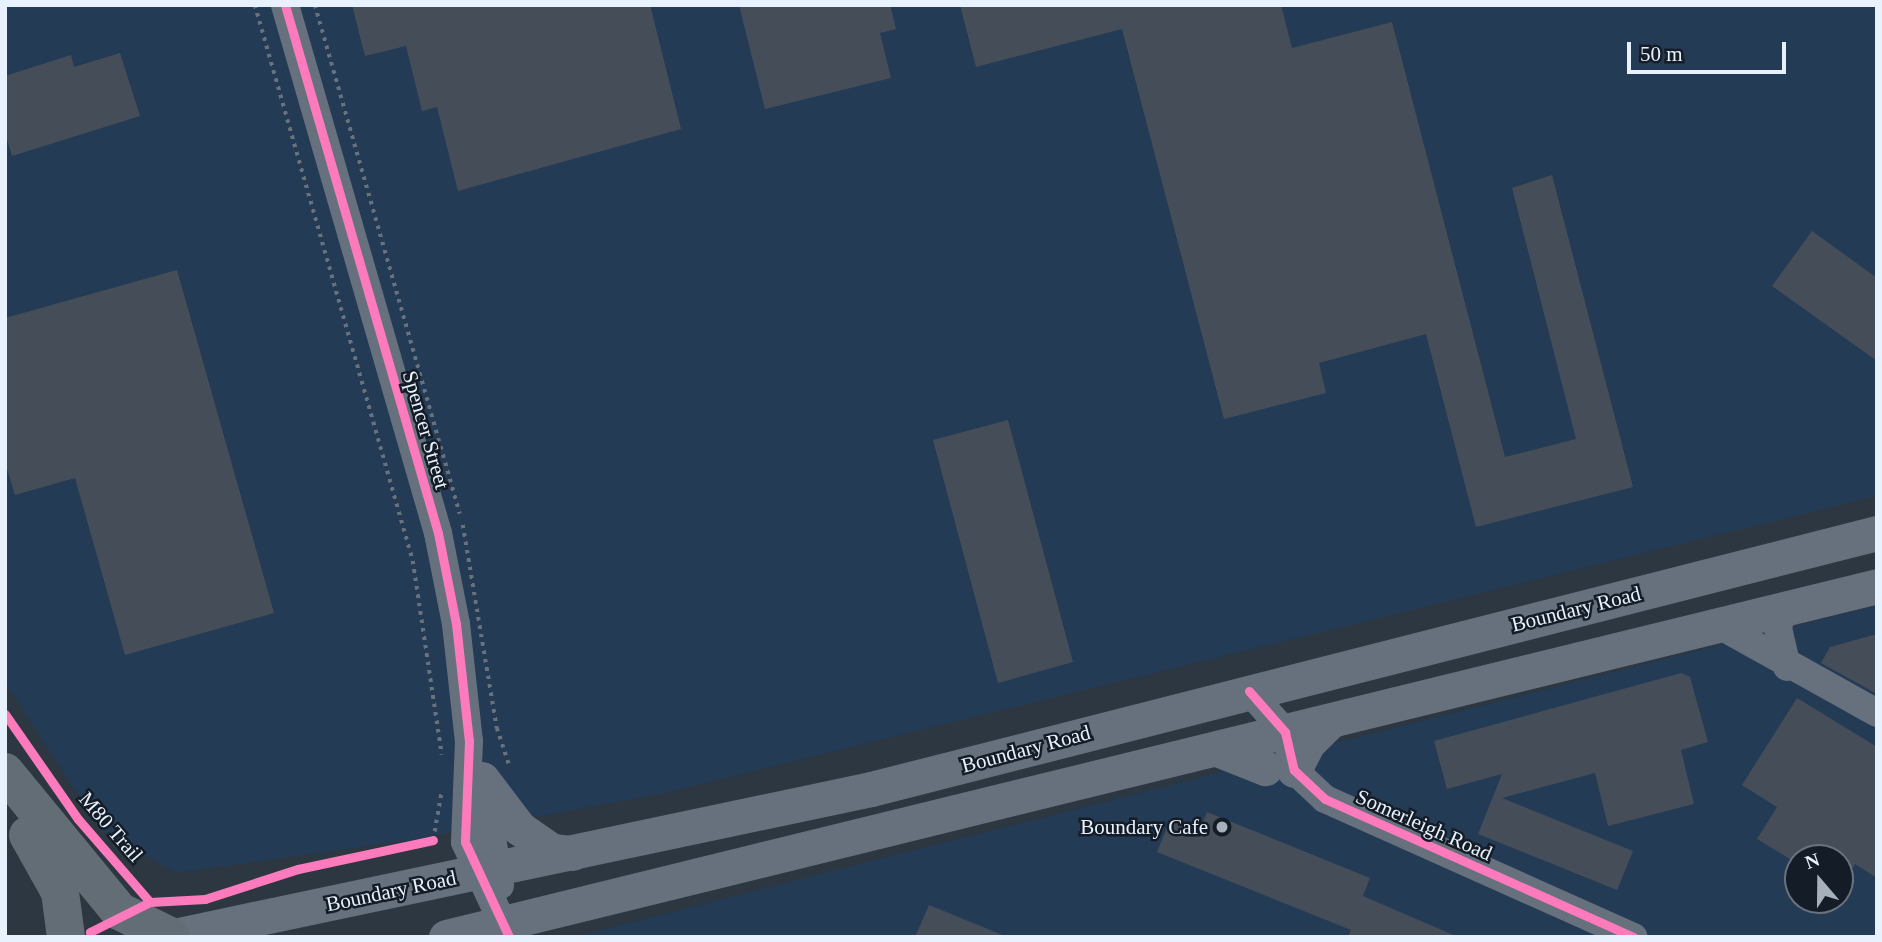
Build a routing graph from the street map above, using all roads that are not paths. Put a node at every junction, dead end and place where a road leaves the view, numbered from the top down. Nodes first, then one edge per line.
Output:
1 (285, 5) edge
2 (1877, 533) edge
3 (1877, 586) edge
4 (1783, 610) junction
5 (1719, 625) junction
6 (1787, 667) junction
7 (1249, 691) junction
8 (1877, 713) edge
9 (1330, 721) junction
10 (1285, 732) junction
11 (468, 741) junction
12 (1256, 757) junction
13 (5, 772) edge
14 (482, 779) junction
15 (5, 801) edge
16 (572, 853) junction
17 (488, 871) junction
18 (506, 929) edge
19 (66, 937) edge
20 (170, 937) edge
21 (446, 937) edge
22 (1634, 937) edge

1 - 11 street, Spencer Street
2 - 7 main road, Boundary Road
3 - 4 main road, Boundary Road
4 - 5 main road, Boundary Road
4 - 6 street
5 - 6 street
5 - 9 main road, Boundary Road
6 - 8 street
7 - 10 street
7 - 12 street
7 - 16 main road, Boundary Road
9 - 10 main road, Boundary Road
9 - 12 main road
10 - 12 main road, Boundary Road
11 - 14 street, Spencer Street
11 - 17 street, Spencer Street
12 - 18 main road, Boundary Road
12 - 22 street, Somerleigh Road
13 - 20 highway
14 - 16 main road
14 - 17 street, Spencer Street
15 - 19 highway
16 - 17 main road, Boundary Road
17 - 18 street
17 - 20 main road, Boundary Road
18 - 21 main road, Boundary Road

